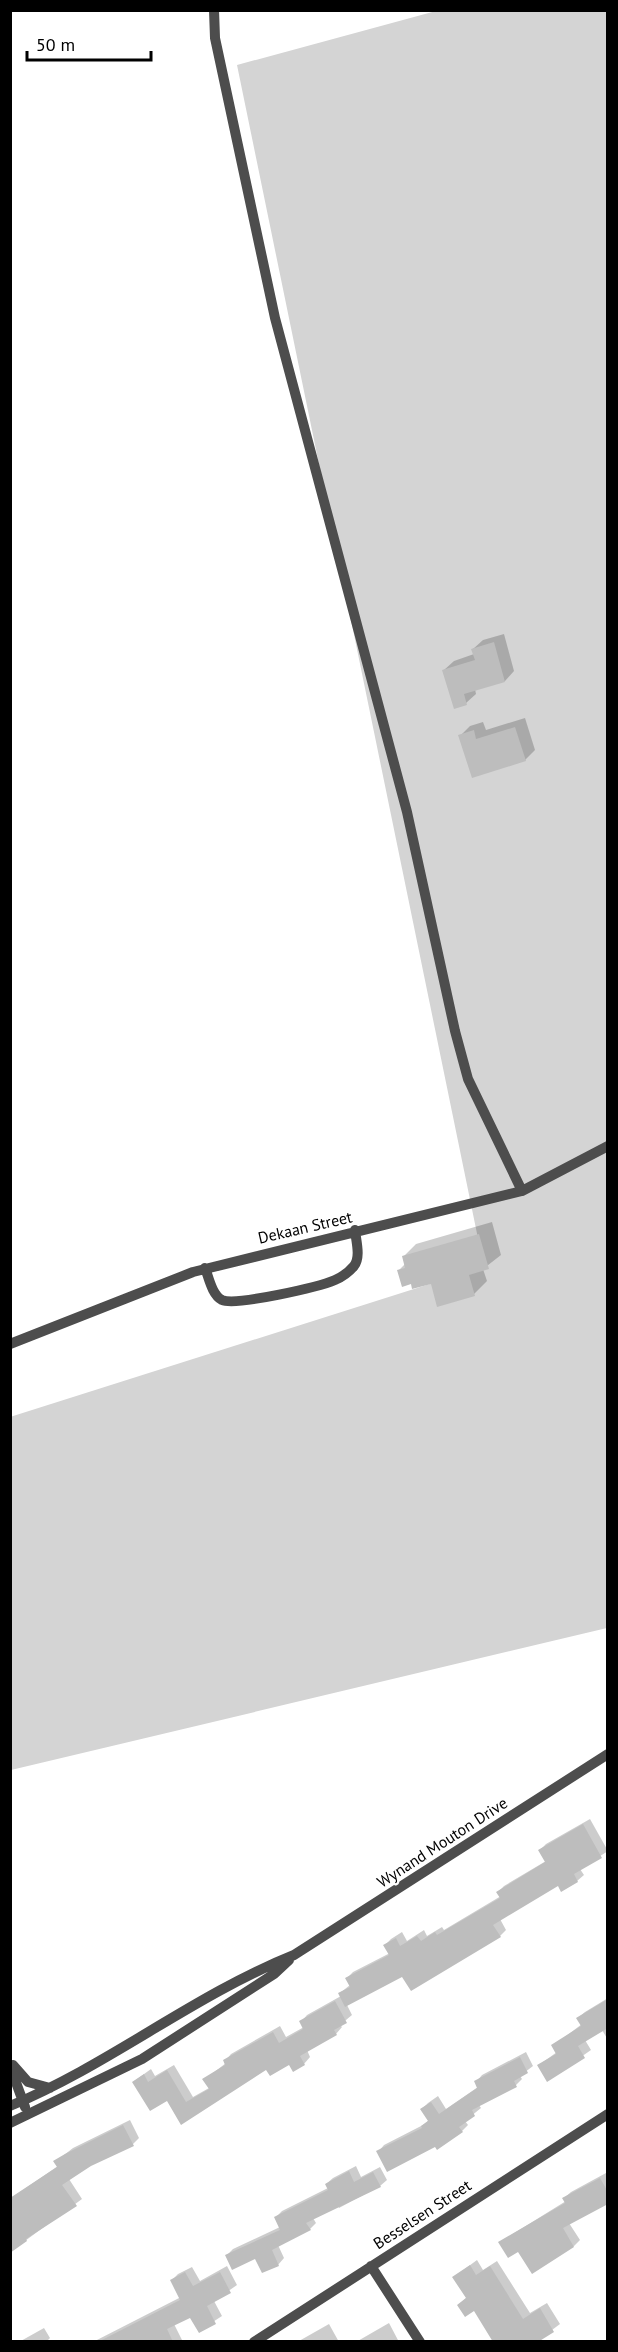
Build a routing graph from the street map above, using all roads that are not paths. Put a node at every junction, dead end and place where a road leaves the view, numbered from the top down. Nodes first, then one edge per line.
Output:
1 (212, 12) edge
2 (608, 1146) edge
3 (522, 1191) junction
4 (355, 1230) junction
5 (206, 1268) junction
6 (10, 1344) edge
7 (608, 1754) edge
8 (294, 1955) junction
9 (128, 2044) junction
10 (136, 2061) junction
11 (10, 2065) edge
12 (50, 2088) junction
13 (23, 2101) junction
14 (10, 2106) edge
15 (608, 2114) edge
16 (29, 2115) junction
17 (10, 2123) edge
18 (371, 2266) junction
19 (254, 2342) edge
20 (420, 2342) edge

1 - 3 street
2 - 3 street, Dekaan Street
3 - 4 street, Dekaan Street
4 - 5 street, Dekaan Street
4 - 5 street
5 - 6 street, Dekaan Street
7 - 8 street, Wynand Mouton Drive
8 - 9 street, Wynand Mouton Drive
8 - 10 street, Wynand Mouton Drive
9 - 10 street
9 - 12 street, Wynand Mouton Drive
10 - 16 street, Wynand Mouton Drive
11 - 12 street
11 - 13 street
12 - 13 street, Wynand Mouton Drive
13 - 14 street, Wynand Mouton Drive
13 - 16 street
15 - 18 street, Besselsen Street
16 - 17 street, Wynand Mouton Drive
18 - 19 street, Besselsen Street
18 - 20 street

